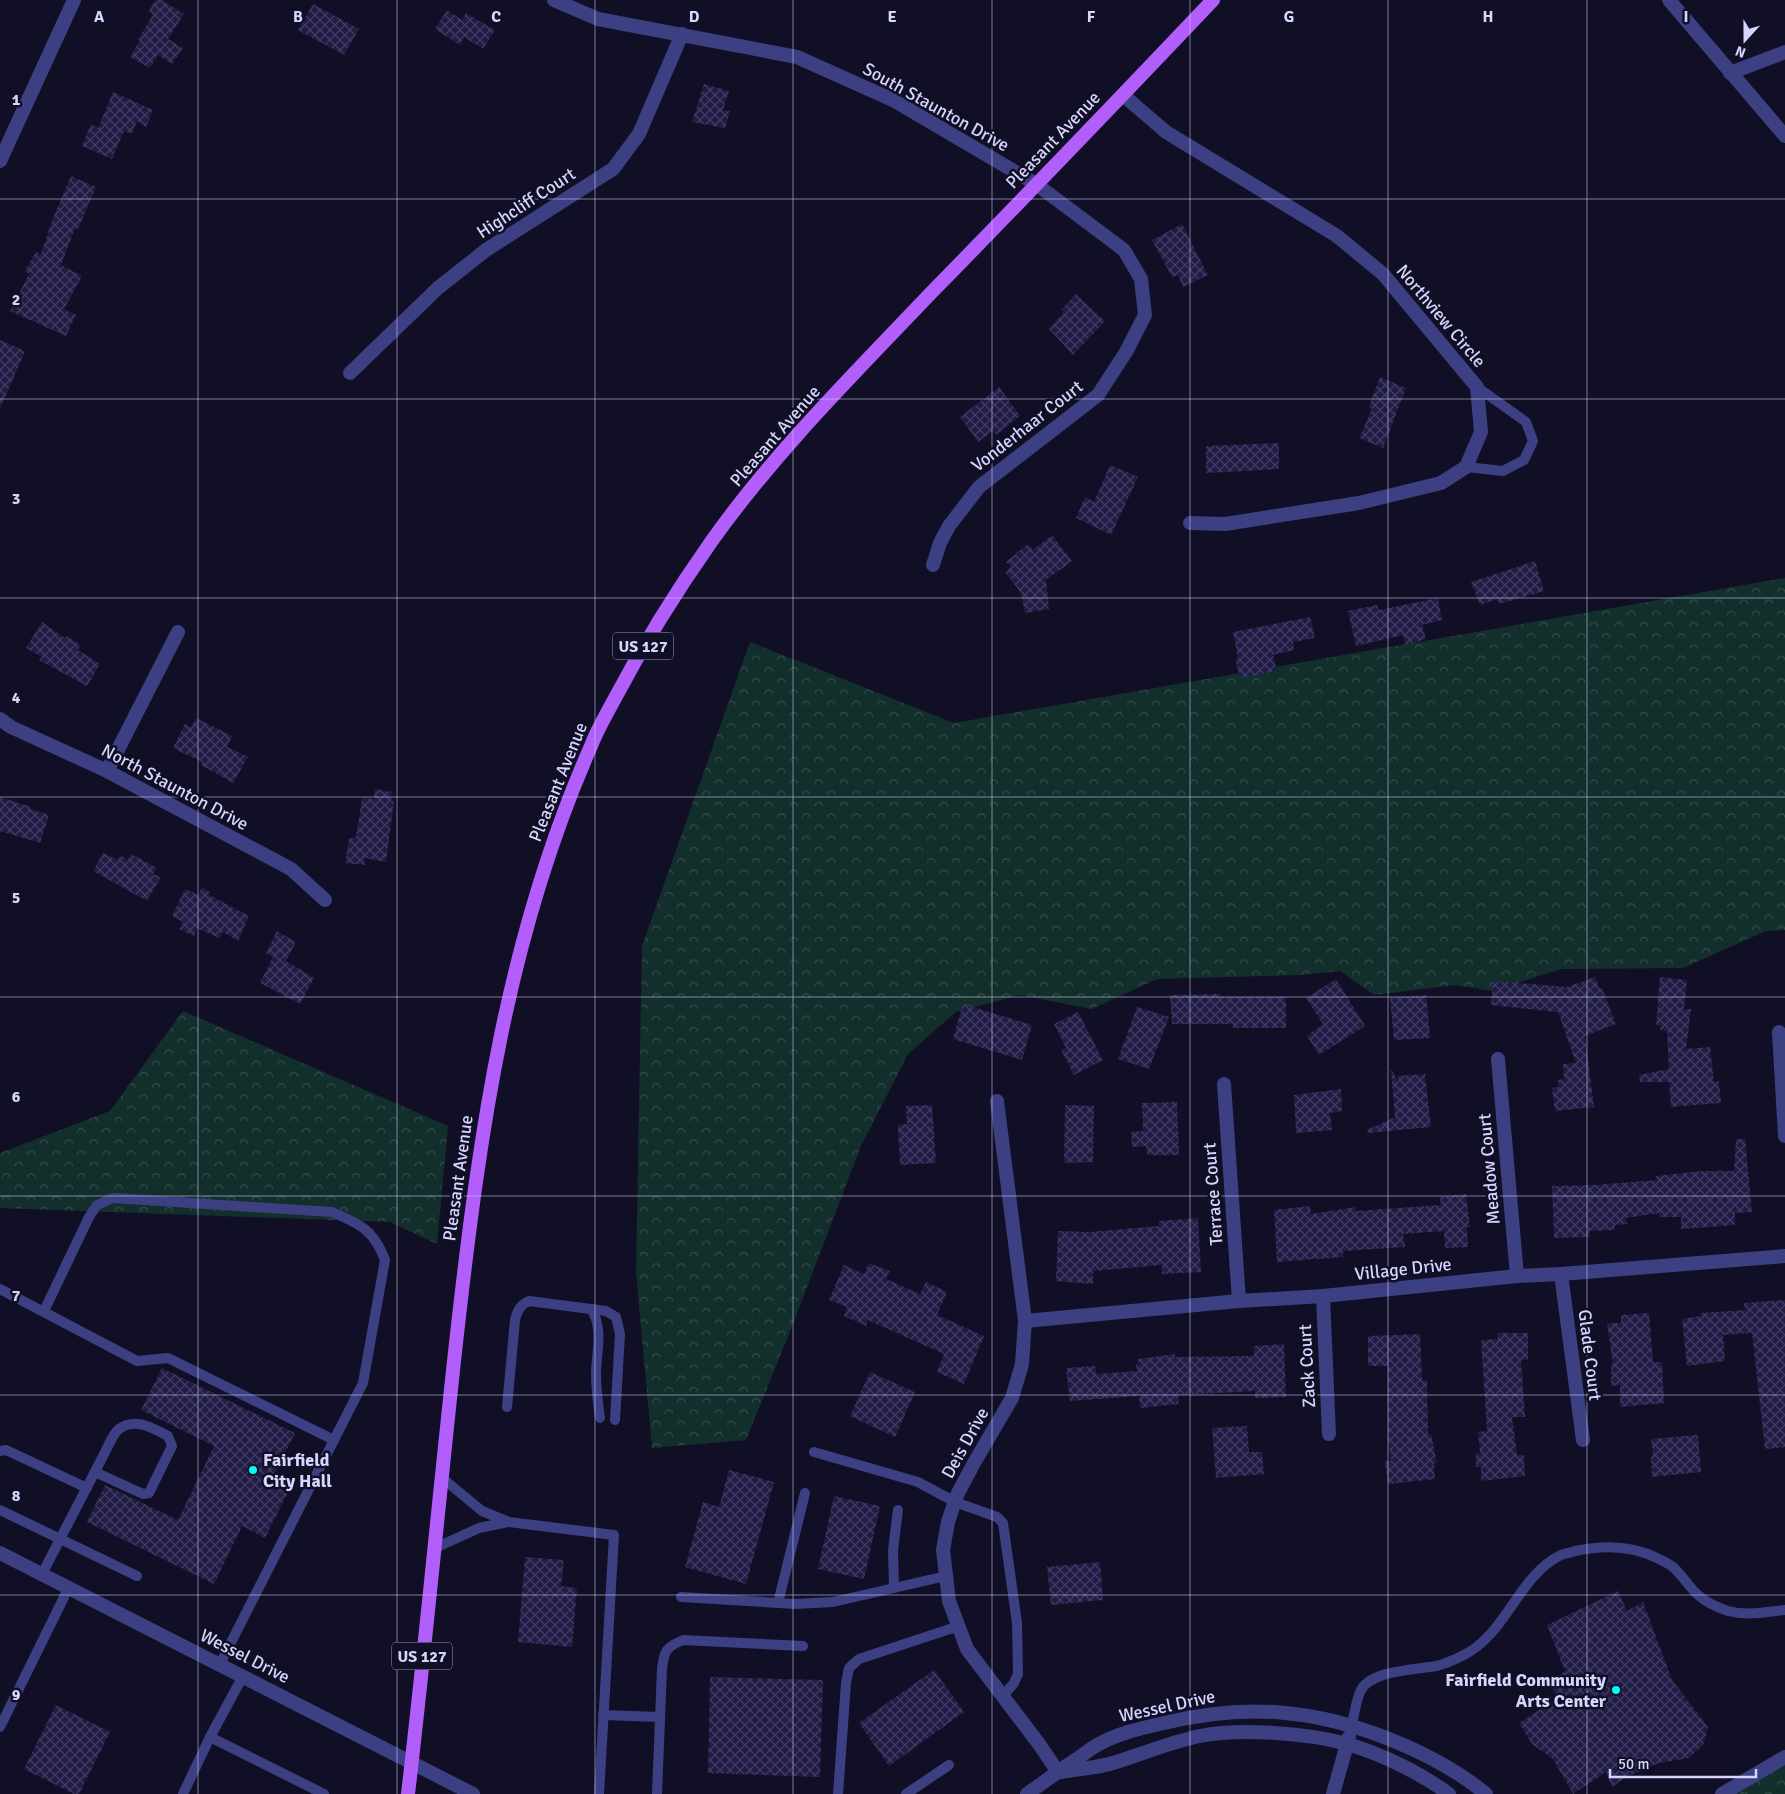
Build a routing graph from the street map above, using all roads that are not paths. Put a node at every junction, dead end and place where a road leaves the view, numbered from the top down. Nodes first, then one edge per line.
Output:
1 (74, 0) edge
2 (554, 0) edge
3 (1213, 0) edge
4 (1668, 0) edge
5 (682, 34) junction
6 (1785, 52) edge
7 (1730, 72) junction
8 (1123, 95) junction
9 (1785, 136) edge
10 (0, 161) edge
11 (1036, 184) junction
12 (350, 373) dead end
13 (1477, 387) junction
14 (1466, 467) junction
15 (1190, 523) dead end
16 (933, 565) dead end
17 (178, 632) dead end
18 (0, 719) edge
19 (107, 771) junction
20 (325, 900) dead end
21 (1779, 1032) dead end
22 (1498, 1059) dead end
23 (1224, 1084) dead end
24 (997, 1101) dead end
25 (1785, 1136) edge
26 (1785, 1256) edge
27 (1561, 1274) junction
28 (1516, 1276) junction
29 (0, 1289) edge
30 (1323, 1296) junction
31 (1239, 1301) junction
32 (591, 1309) junction
33 (44, 1311) junction
34 (1025, 1321) junction
35 (507, 1407) dead end
36 (600, 1418) dead end
37 (615, 1420) dead end
38 (1329, 1434) dead end
39 (334, 1440) junction
40 (1583, 1440) dead end
41 (0, 1451) edge
42 (814, 1452) dead end
43 (95, 1472) junction
44 (441, 1478) junction
45 (87, 1488) junction
46 (805, 1492) dead end
47 (955, 1502) junction
48 (0, 1510) edge
49 (898, 1510) dead end
50 (509, 1522) junction
51 (60, 1539) junction
52 (433, 1549) junction
53 (0, 1553) edge
54 (42, 1574) junction
55 (137, 1576) dead end
56 (946, 1576) junction
57 (69, 1587) junction
58 (894, 1588) junction
59 (681, 1597) dead end
60 (778, 1603) junction
61 (1785, 1610) edge
62 (959, 1626) junction
63 (803, 1646) dead end
64 (220, 1664) junction
65 (243, 1676) junction
66 (1003, 1696) junction
67 (603, 1715) junction
68 (660, 1717) junction
69 (1352, 1725) junction
70 (0, 1727) edge
71 (210, 1737) junction
72 (1348, 1744) junction
73 (1785, 1757) edge
74 (411, 1762) junction
75 (949, 1765) dead end
76 (1058, 1772) junction
77 (183, 1794) edge
78 (324, 1794) edge
79 (408, 1794) edge
80 (473, 1794) edge
81 (599, 1794) edge
82 (657, 1794) edge
83 (838, 1794) edge
84 (906, 1794) edge
85 (1028, 1794) edge
86 (1333, 1794) edge
87 (1449, 1794) edge
88 (1486, 1794) edge
89 (1722, 1794) edge

1 - 10 street
2 - 5 street, South Staunton Drive
3 - 8 main road, Pleasant Avenue / US 127
4 - 7 street
5 - 11 street, South Staunton Drive
5 - 12 street, Highcliff Court
6 - 7 street
7 - 9 street
8 - 11 main road, Pleasant Avenue / US 127
8 - 13 street, Northview Circle
11 - 16 street, Vonderhaar Court
11 - 44 main road, Pleasant Avenue / US 127
13 - 14 street, Northview Circle
13 - 14 lane
14 - 15 street
17 - 19 street
18 - 19 street, North Staunton Drive
19 - 20 street, North Staunton Drive
21 - 25 street
22 - 28 street, Meadow Court
23 - 31 street, Terrace Court
24 - 34 street, Deis Drive
26 - 27 street, Village Drive
27 - 28 street, Village Drive
27 - 40 street, Glade Court
28 - 30 street, Village Drive
29 - 33 lane
30 - 31 street, Village Drive
30 - 38 street, Zack Court
31 - 34 street, Village Drive
32 - 35 lane
32 - 36 lane
32 - 37 lane
33 - 39 lane
33 - 39 lane
34 - 47 street, Deis Drive
39 - 64 lane
41 - 45 lane
42 - 47 lane
43 - 43 lane
43 - 45 lane
44 - 50 lane
44 - 52 main road, Pleasant Avenue / US 127
45 - 51 lane
46 - 60 lane
47 - 56 street, Deis Drive
47 - 66 lane
48 - 51 lane
49 - 58 lane
50 - 52 lane
50 - 67 lane
51 - 54 lane
51 - 55 lane
52 - 74 main road, Pleasant Avenue / US 127
53 - 54 street, Wessel Drive
54 - 57 street, Wessel Drive
56 - 58 lane
56 - 62 street, Deis Drive
57 - 64 street, Wessel Drive
57 - 70 lane
58 - 60 lane
59 - 60 lane
61 - 69 lane
62 - 66 street, Deis Drive
62 - 83 lane
63 - 68 lane
64 - 65 street, Wessel Drive
65 - 71 lane
65 - 74 street, Wessel Drive
66 - 76 street, Deis Drive
67 - 68 lane
67 - 81 lane
68 - 82 lane
69 - 72 street
69 - 76 street, Wessel Drive
69 - 88 street, Wessel Drive
71 - 77 lane
71 - 78 lane
72 - 76 street, Wessel Drive
72 - 86 street
72 - 87 street, Wessel Drive
73 - 89 street
74 - 79 main road, Pleasant Avenue / US 127
74 - 80 street, Wessel Drive
75 - 84 lane
76 - 85 street, Wessel Drive

